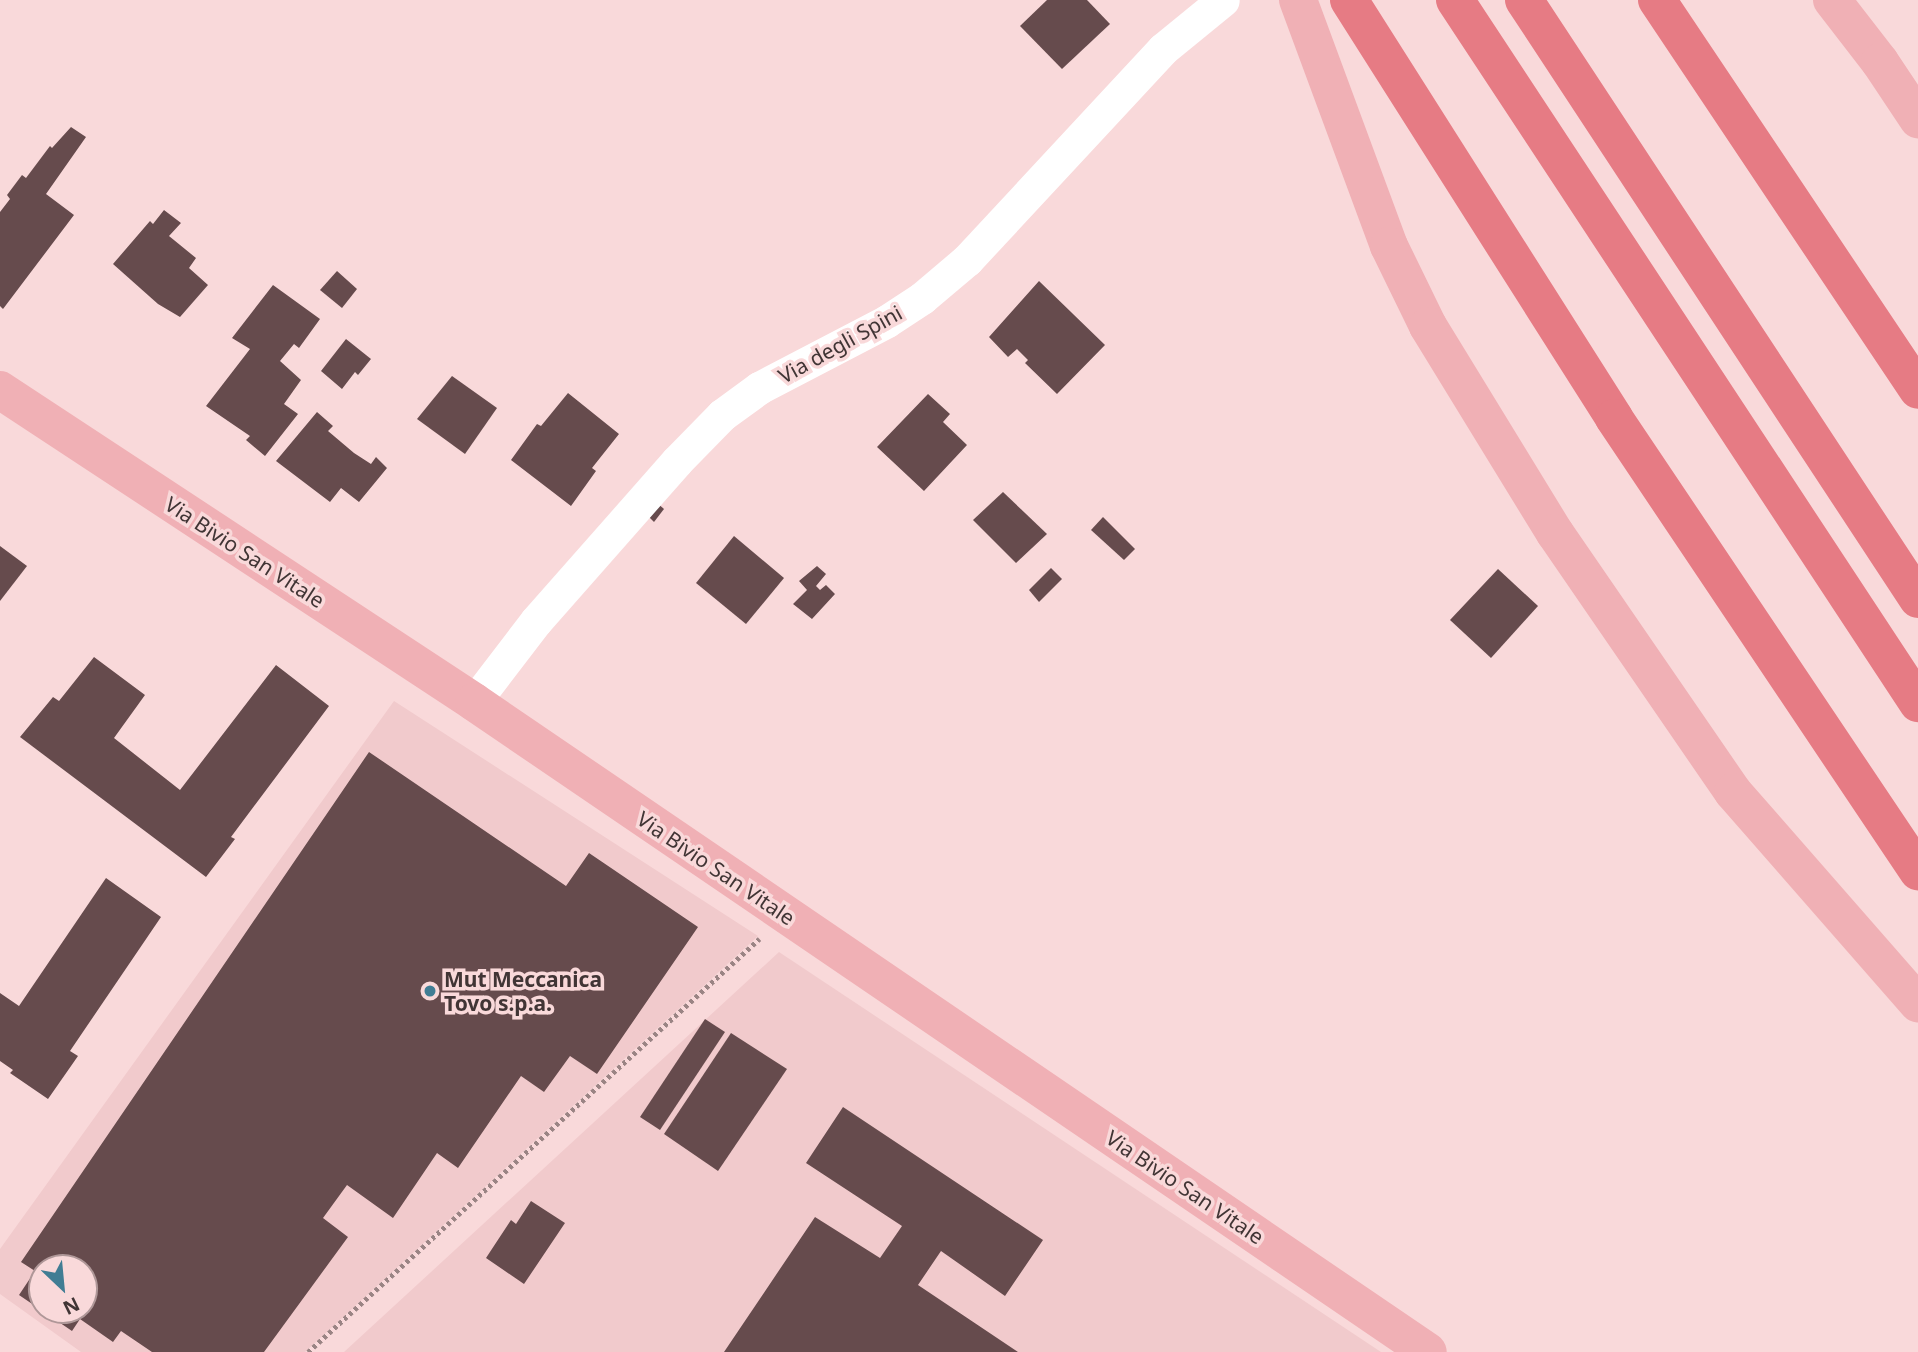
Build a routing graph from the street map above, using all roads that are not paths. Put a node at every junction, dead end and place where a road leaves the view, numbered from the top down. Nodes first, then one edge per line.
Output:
1 (1223, 0) edge
2 (1297, 0) edge
3 (1349, 0) edge
4 (1455, 0) edge
5 (1524, 0) edge
6 (1657, 0) edge
7 (1832, 0) edge
8 (1918, 119) edge
9 (0, 390) edge
10 (1918, 390) edge
11 (1918, 598) edge
12 (474, 702) junction
13 (1918, 703) edge
14 (1918, 871) edge
15 (1918, 1003) edge
16 (1428, 1352) edge

1 - 12 street, Via degli Spini
2 - 15 main road
3 - 14 highway
4 - 13 highway
5 - 11 highway
6 - 10 highway
7 - 8 main road
9 - 12 main road, Via Bivio San Vitale
12 - 16 main road, Via Bivio San Vitale

